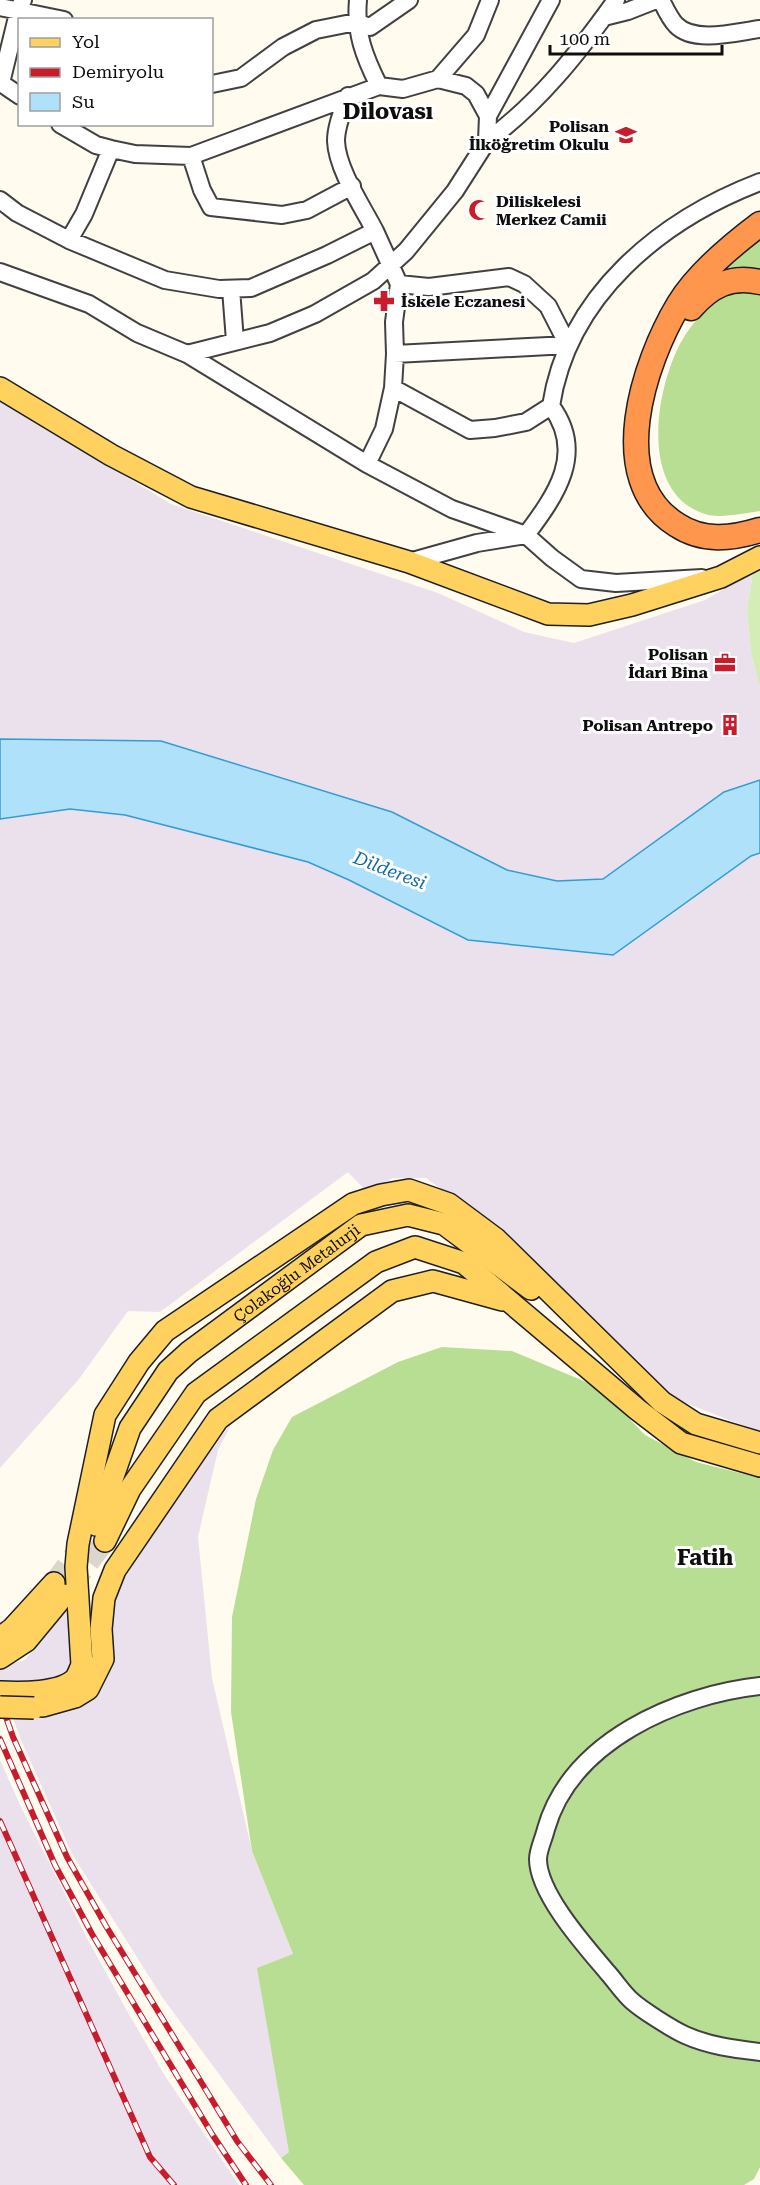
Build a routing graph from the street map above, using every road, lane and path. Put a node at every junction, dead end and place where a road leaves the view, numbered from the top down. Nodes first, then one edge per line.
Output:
1 (357, 0) edge
2 (408, 0) edge
3 (490, 0) edge
4 (551, 0) edge
5 (616, 0) edge
6 (656, 0) edge
7 (661, 0) edge
8 (21, 5) edge
9 (0, 7) edge
10 (604, 17) junction
11 (58, 18) edge
12 (356, 22) junction
13 (760, 29) edge
14 (438, 79) junction
15 (0, 83) edge
16 (213, 84) edge
17 (379, 86) junction
18 (18, 95) edge
19 (348, 96) junction
20 (488, 116) junction
21 (64, 126) edge
22 (487, 141) junction
23 (111, 149) junction
24 (191, 156) junction
25 (760, 182) edge
26 (352, 186) junction
27 (0, 200) edge
28 (760, 224) edge
29 (375, 231) junction
30 (69, 240) junction
31 (391, 266) junction
32 (0, 272) edge
33 (760, 282) edge
34 (399, 284) junction
35 (231, 289) junction
36 (234, 341) junction
37 (568, 345) junction
38 (187, 354) junction
39 (395, 354) junction
40 (0, 388) edge
41 (393, 388) junction
42 (551, 406) junction
43 (367, 464) junction
44 (760, 520) edge
45 (760, 530) edge
46 (526, 535) junction
47 (760, 557) edge
48 (409, 562) junction
49 (721, 577) junction
50 (509, 1302) junction
51 (605, 1346) junction
52 (760, 1443) edge
53 (760, 1466) edge
54 (0, 1638) edge
55 (0, 1658) edge
56 (760, 1686) edge
57 (0, 1692) edge
58 (33, 1701) junction
59 (0, 1707) edge
60 (760, 2052) edge

1 - 12 street
2 - 12 street
3 - 14 street
4 - 20 street
5 - 10 street
6 - 10 street
7 - 13 street
8 - 9 street
8 - 11 street
8 - 15 street
10 - 22 street
12 - 16 street
12 - 17 street
14 - 17 street
14 - 20 street
15 - 18 street
17 - 19 street
19 - 24 street
19 - 26 street
20 - 22 street
21 - 23 street
22 - 31 street
23 - 24 street
23 - 30 street
24 - 26 street
25 - 37 street
26 - 29 street
27 - 30 street
28 - 45 highway
29 - 31 street
29 - 35 street
30 - 35 street
31 - 34 street
31 - 36 street
32 - 38 street
33 - 44 highway
34 - 37 street
34 - 39 street
35 - 36 street
36 - 38 street
37 - 39 street
37 - 42 street
38 - 43 street
39 - 41 street
40 - 48 main road
41 - 42 street
41 - 43 street
42 - 46 street
43 - 46 street
46 - 48 street
46 - 49 street
47 - 49 main road
48 - 49 main road
50 - 51 main road, Çolakoğlu Metalurji
50 - 53 main road, Çolakoğlu Metalurji
50 - 58 main road
51 - 52 main road
51 - 58 main road
54 - 55 main road
56 - 60 street
57 - 58 main road
58 - 59 main road, bridge

